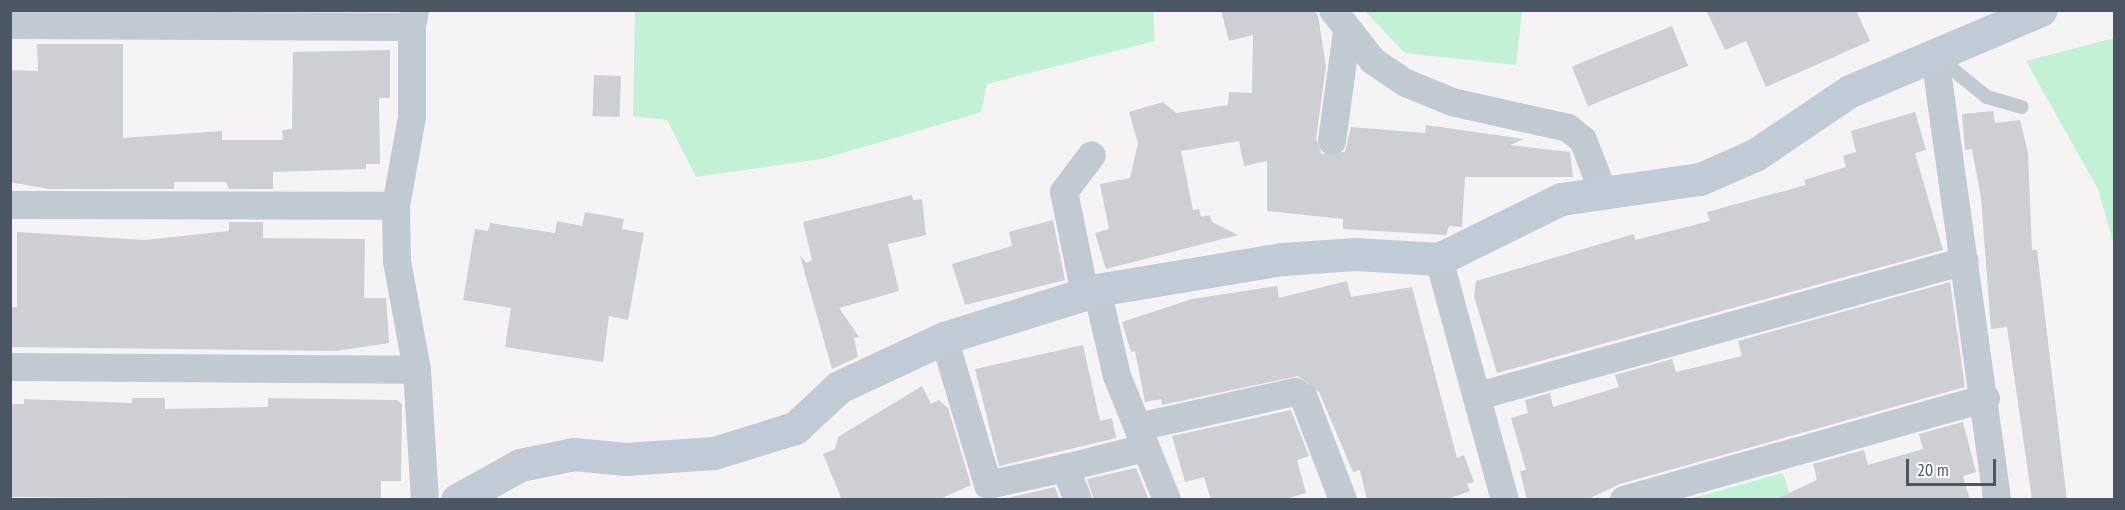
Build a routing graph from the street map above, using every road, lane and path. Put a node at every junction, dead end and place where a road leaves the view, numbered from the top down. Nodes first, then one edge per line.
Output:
1 (2041, 10) edge
2 (414, 19) edge
3 (1340, 21) edge
4 (10, 25) edge
5 (1937, 64) junction
6 (2022, 107) dead end
7 (1332, 141) dead end
8 (1092, 155) dead end
9 (1602, 189) junction
10 (10, 205) edge
11 (396, 206) junction
12 (1439, 259) junction
13 (1965, 261) junction
14 (1091, 292) junction
15 (944, 338) junction
16 (10, 367) edge
17 (417, 370) junction
18 (1478, 396) junction
19 (1986, 398) junction
20 (1142, 438) junction
21 (1065, 468) junction
22 (985, 492) edge
23 (425, 500) edge
24 (457, 500) edge
25 (1078, 500) edge
26 (1167, 500) edge
27 (1343, 500) edge
28 (1505, 500) edge
29 (1624, 500) edge
30 (1997, 500) edge

1 - 5 street
2 - 4 street
2 - 11 street
3 - 7 street
3 - 9 street
5 - 6 lane
5 - 9 street
5 - 13 street
8 - 14 street
9 - 12 street
10 - 11 street
11 - 17 street
12 - 14 street
12 - 18 street
13 - 18 street
13 - 19 street
14 - 15 street
14 - 20 street
15 - 22 street
15 - 24 street
16 - 17 street
17 - 23 street
18 - 28 street
19 - 29 street
19 - 30 street
20 - 21 street
20 - 26 street
20 - 27 street
21 - 22 street
21 - 25 street

